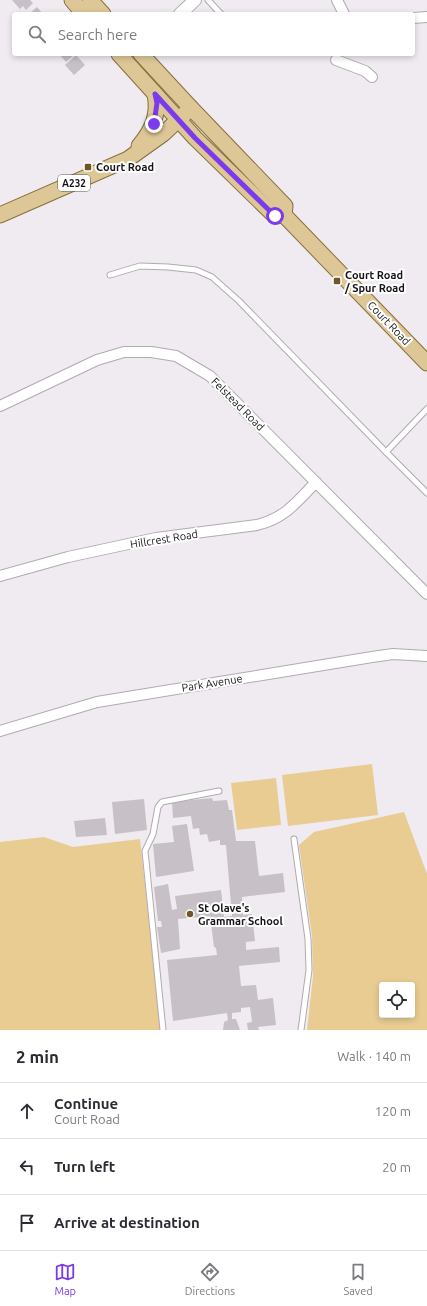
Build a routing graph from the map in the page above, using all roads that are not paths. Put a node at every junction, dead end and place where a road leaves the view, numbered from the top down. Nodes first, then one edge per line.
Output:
1 (72, 0) edge
2 (90, 0) edge
3 (208, 0) edge
4 (337, 0) edge
5 (192, 1) edge
6 (82, 12) edge
7 (101, 12) edge
8 (182, 12) edge
9 (219, 12) edge
10 (343, 12) edge
11 (427, 17) edge
12 (415, 18) edge
13 (121, 56) edge
14 (140, 56) edge
15 (143, 56) edge
16 (343, 59) edge
17 (136, 73) junction
18 (372, 77) dead end
19 (155, 94) junction
20 (191, 108) junction
21 (179, 120) junction
22 (128, 159) junction
23 (0, 215) edge
24 (284, 215) junction
25 (110, 275) dead end
26 (427, 362) edge
27 (0, 406) edge
28 (427, 409) edge
29 (386, 452) junction
30 (316, 482) junction
31 (427, 493) edge
32 (0, 576) edge
33 (427, 594) edge
34 (427, 656) edge
35 (0, 731) edge
36 (219, 791) dead end
37 (294, 839) dead end
38 (163, 1030) edge
39 (302, 1030) edge

1 - 6 main road
2 - 7 main road
3 - 9 lane
4 - 10 street
5 - 8 street
11 - 12 street
13 - 17 main road, Court Road
14 - 17 street
15 - 20 main road, Court Road
16 - 18 street
17 - 19 main road, Court Road
19 - 21 main road, Court Road
19 - 22 main road
20 - 21 main road
20 - 24 main road, Court Road
21 - 22 main road
21 - 24 main road, Court Road
22 - 23 main road, A232
24 - 26 main road, Court Road
25 - 29 lane
27 - 30 street, Felstead Road
28 - 29 lane
29 - 31 lane
30 - 32 street, Hillcrest Road
30 - 33 street, Felstead Road
34 - 35 street, Park Avenue
36 - 38 lane
37 - 39 lane

